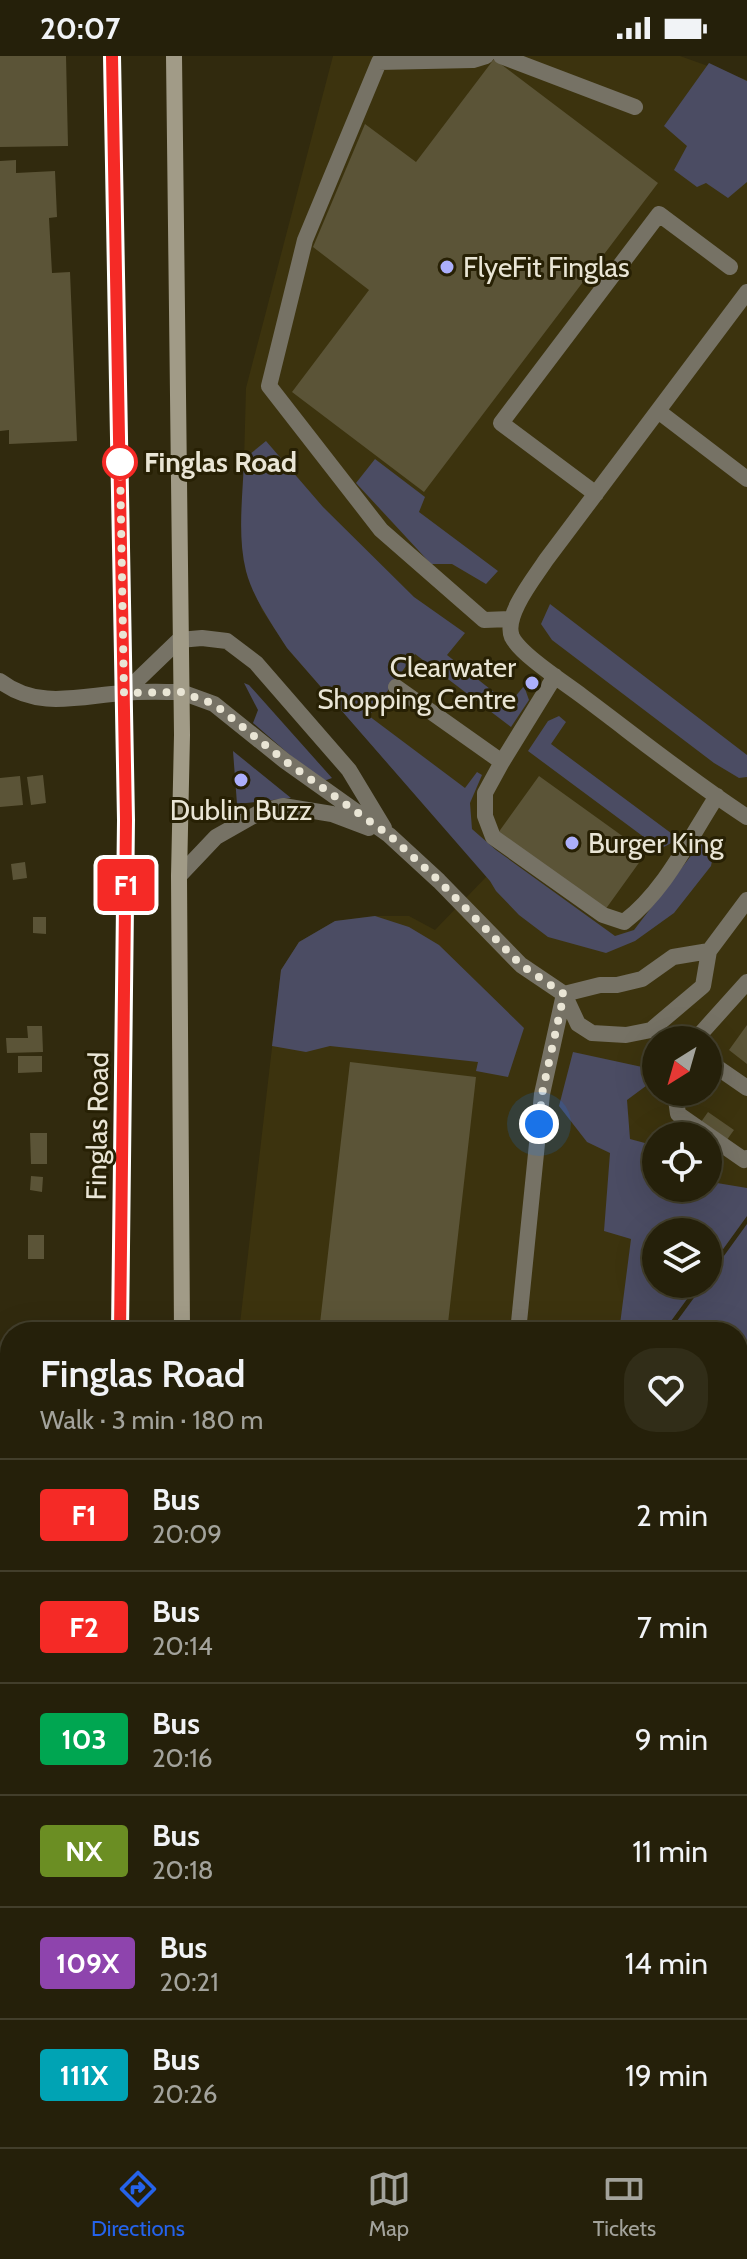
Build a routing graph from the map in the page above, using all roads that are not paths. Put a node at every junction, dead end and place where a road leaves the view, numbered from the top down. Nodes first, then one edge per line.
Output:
1 (112, 56) edge
2 (174, 56) edge
3 (486, 56) edge
4 (501, 56) edge
5 (635, 107) dead end
6 (730, 267) dead end
7 (747, 292) edge
8 (658, 411) junction
9 (747, 479) edge
10 (596, 494) junction
11 (512, 619) junction
12 (179, 640) junction
13 (555, 676) junction
14 (0, 681) edge
15 (396, 687) dead end
16 (181, 692) junction
17 (124, 693) junction
18 (502, 762) junction
19 (717, 796) junction
20 (747, 817) edge
21 (389, 835) junction
22 (179, 876) junction
23 (747, 900) edge
24 (709, 951) junction
25 (747, 982) edge
26 (564, 994) junction
27 (665, 1026) edge
28 (708, 1026) edge
29 (642, 1035) edge
30 (722, 1071) edge
31 (747, 1088) edge
32 (677, 1106) edge
33 (747, 1158) edge
34 (120, 1322) edge
35 (182, 1322) edge
36 (519, 1322) edge

1 - 17 main road, Finglas Road
2 - 12 main road
3 - 11 street
4 - 5 street
6 - 10 street
7 - 8 street
8 - 9 street
8 - 10 street
10 - 11 street
11 - 13 street
12 - 16 main road
12 - 17 street
12 - 21 street
13 - 18 street
13 - 19 street
14 - 17 street
15 - 18 street
16 - 17 street
16 - 21 street
16 - 22 main road
17 - 34 main road, Finglas Road
18 - 19 street
19 - 20 street
21 - 22 street
21 - 26 street
22 - 35 main road
23 - 24 street
24 - 26 street
24 - 27 street
25 - 28 street
26 - 29 street
26 - 36 street
30 - 31 street
32 - 33 street

